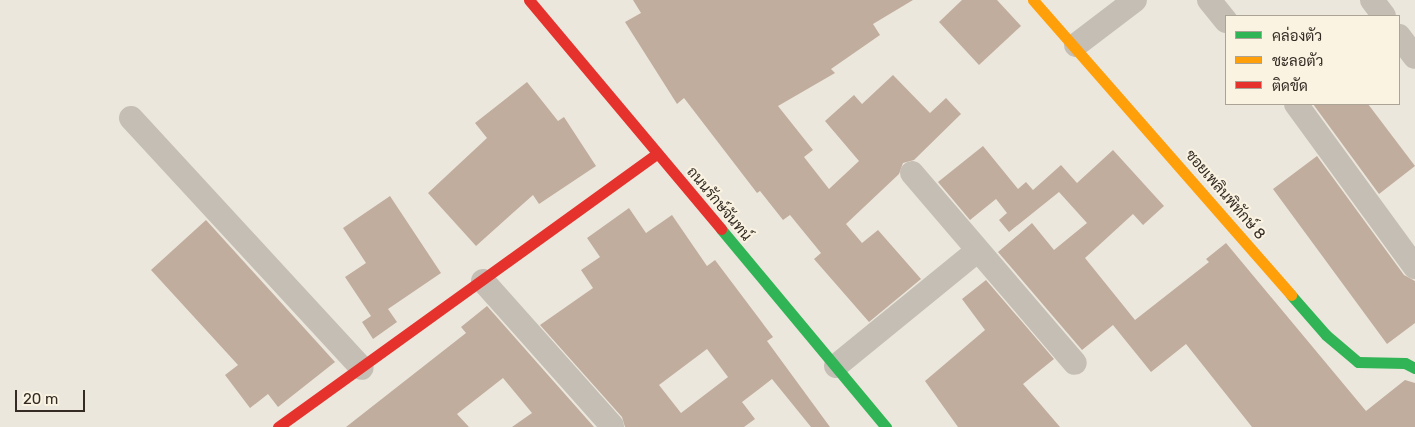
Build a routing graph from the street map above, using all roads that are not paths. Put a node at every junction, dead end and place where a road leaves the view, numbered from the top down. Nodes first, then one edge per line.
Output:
1 (528, 0) edge
2 (1034, 0) edge
3 (1135, 0) edge
4 (1209, 0) edge
5 (1372, 0) edge
6 (1383, 15) edge
7 (1225, 19) edge
8 (1400, 37) edge
9 (1076, 44) junction
10 (1415, 58) edge
11 (1297, 105) edge
12 (131, 118) dead end
13 (657, 154) junction
14 (912, 173) dead end
15 (977, 251) junction
16 (1415, 268) edge
17 (483, 281) junction
18 (1075, 363) dead end
19 (836, 366) junction
20 (362, 368) junction
21 (1415, 368) edge
22 (612, 426) edge
23 (278, 427) edge
24 (886, 427) edge

1 - 13 street, ถนนรักษ์จันทน์
2 - 9 street, ซอยเพลินพิทักษ์ 8
3 - 9 street
4 - 7 street
5 - 6 street
8 - 10 street
9 - 21 street, ซอยเพลินพิทักษ์ 8
11 - 16 street
12 - 20 street
13 - 17 street
13 - 19 street, ถนนรักษ์จันทน์
14 - 15 street
15 - 18 street
15 - 19 street
17 - 20 street
17 - 22 street
19 - 24 street, ถนนรักษ์จันทน์
20 - 23 street

